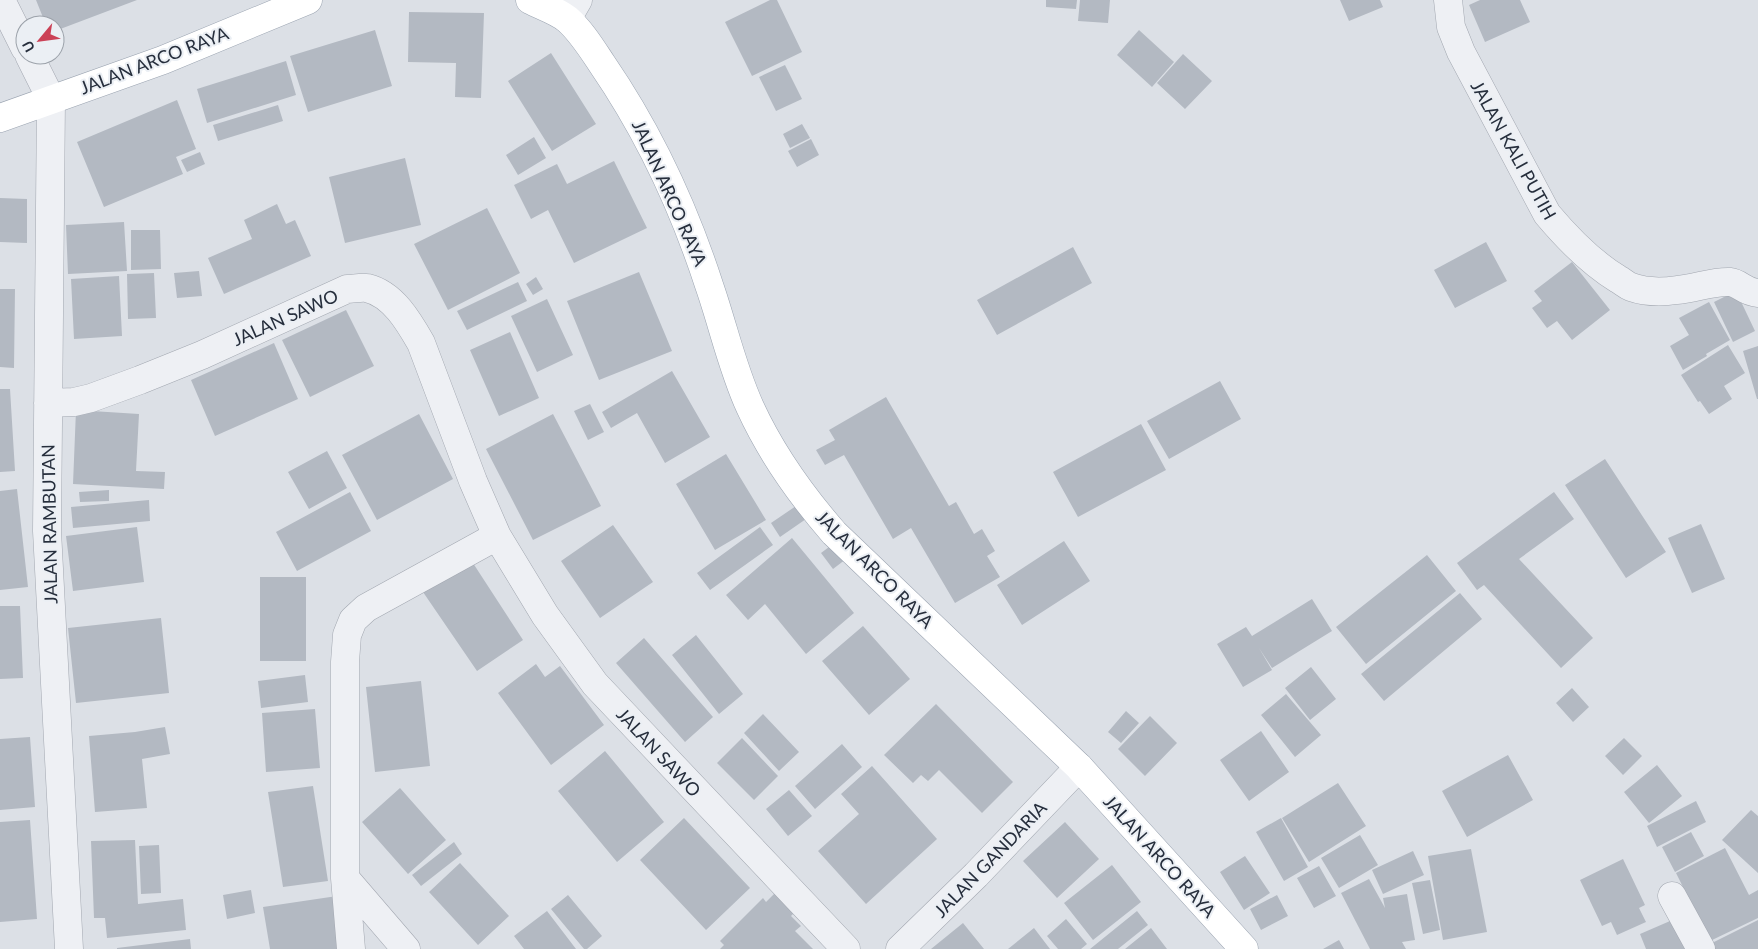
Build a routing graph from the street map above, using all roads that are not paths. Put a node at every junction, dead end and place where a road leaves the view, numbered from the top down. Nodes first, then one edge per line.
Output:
1 (1, 0) edge
2 (308, 0) edge
3 (530, 0) edge
4 (1448, 0) edge
5 (573, 10) edge
6 (15, 28) edge
7 (34, 65) edge
8 (51, 99) junction
9 (0, 118) edge
10 (1758, 293) edge
11 (48, 402) junction
12 (497, 536) junction
13 (1079, 767) junction
14 (345, 878) junction
15 (1672, 896) dead end
16 (69, 949) edge
17 (351, 949) edge
18 (406, 949) edge
19 (846, 949) edge
20 (900, 949) edge
21 (1244, 949) edge
22 (1700, 949) edge

1 - 6 street
2 - 8 main road, JALAN ARCO RAYA
3 - 5 main road, JALAN ARCO RAYA
4 - 10 street, JALAN KALI PUTIH
5 - 13 main road, JALAN ARCO RAYA
7 - 8 street
8 - 9 main road, JALAN ARCO RAYA
8 - 11 street, JALAN RAMBUTAN
11 - 12 street, JALAN SAWO
11 - 16 street, JALAN RAMBUTAN
12 - 14 street
12 - 19 street, JALAN SAWO
13 - 20 street, JALAN GANDARIA
13 - 21 main road, JALAN ARCO RAYA
14 - 17 street
14 - 18 street
15 - 22 street

